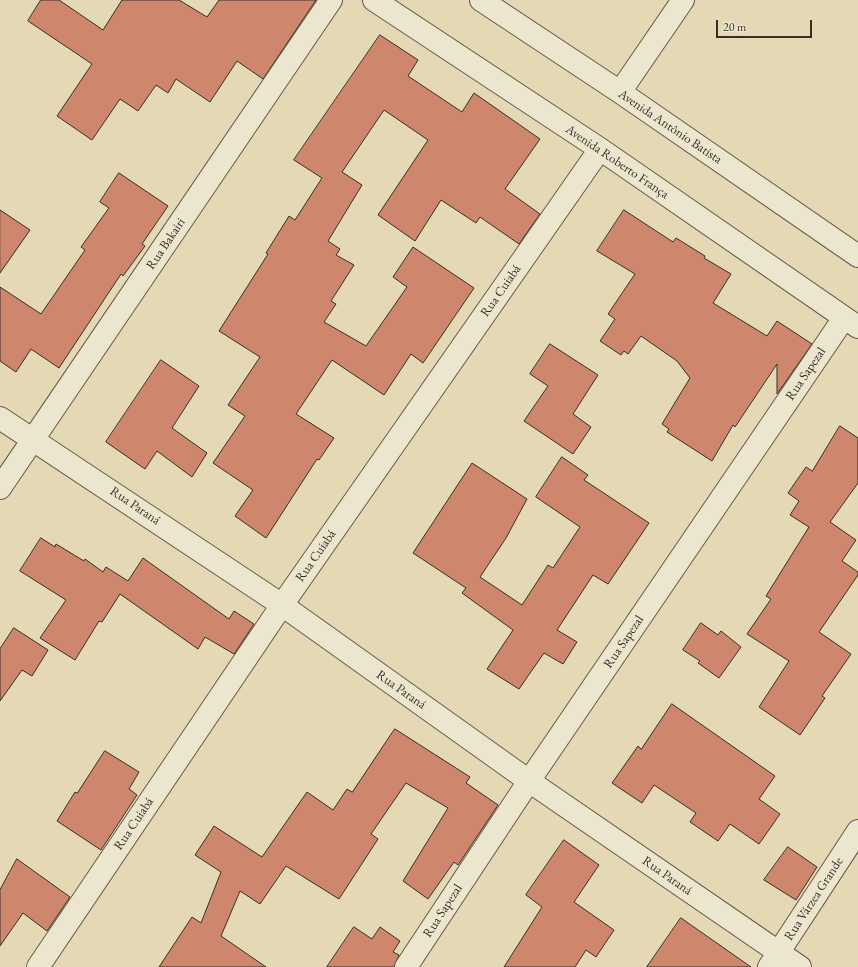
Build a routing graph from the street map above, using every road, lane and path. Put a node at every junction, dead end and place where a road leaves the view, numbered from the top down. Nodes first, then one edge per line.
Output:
1 (331, 0) edge
2 (374, 0) edge
3 (481, 0) edge
4 (683, 0) edge
5 (620, 92) junction
6 (600, 149) junction
7 (858, 256) edge
8 (851, 323) edge
9 (0, 418) edge
10 (34, 439) junction
11 (0, 488) edge
12 (282, 605) junction
13 (529, 781) junction
14 (858, 831) edge
15 (774, 960) edge
16 (38, 967) edge
17 (406, 967) edge
18 (800, 967) edge

1 - 10 street, Rua Bakairi
2 - 6 street, Avenida Roberto França
3 - 5 street, Avenida Antônio Batista
4 - 5 street
5 - 7 street, Avenida Antônio Batista
6 - 8 street, Avenida Roberto França
6 - 12 street, Rua Cuiabá
8 - 13 street, Rua Sapezal
9 - 10 street, Rua Paraná
10 - 11 street, Rua Bakairi
10 - 12 street, Rua Paraná
12 - 13 street, Rua Paraná
12 - 16 street, Rua Cuiabá
13 - 15 street, Rua Paraná
13 - 17 street, Rua Sapezal
14 - 15 street, Rua Várzea Grande
15 - 18 street, Rua Paraná

